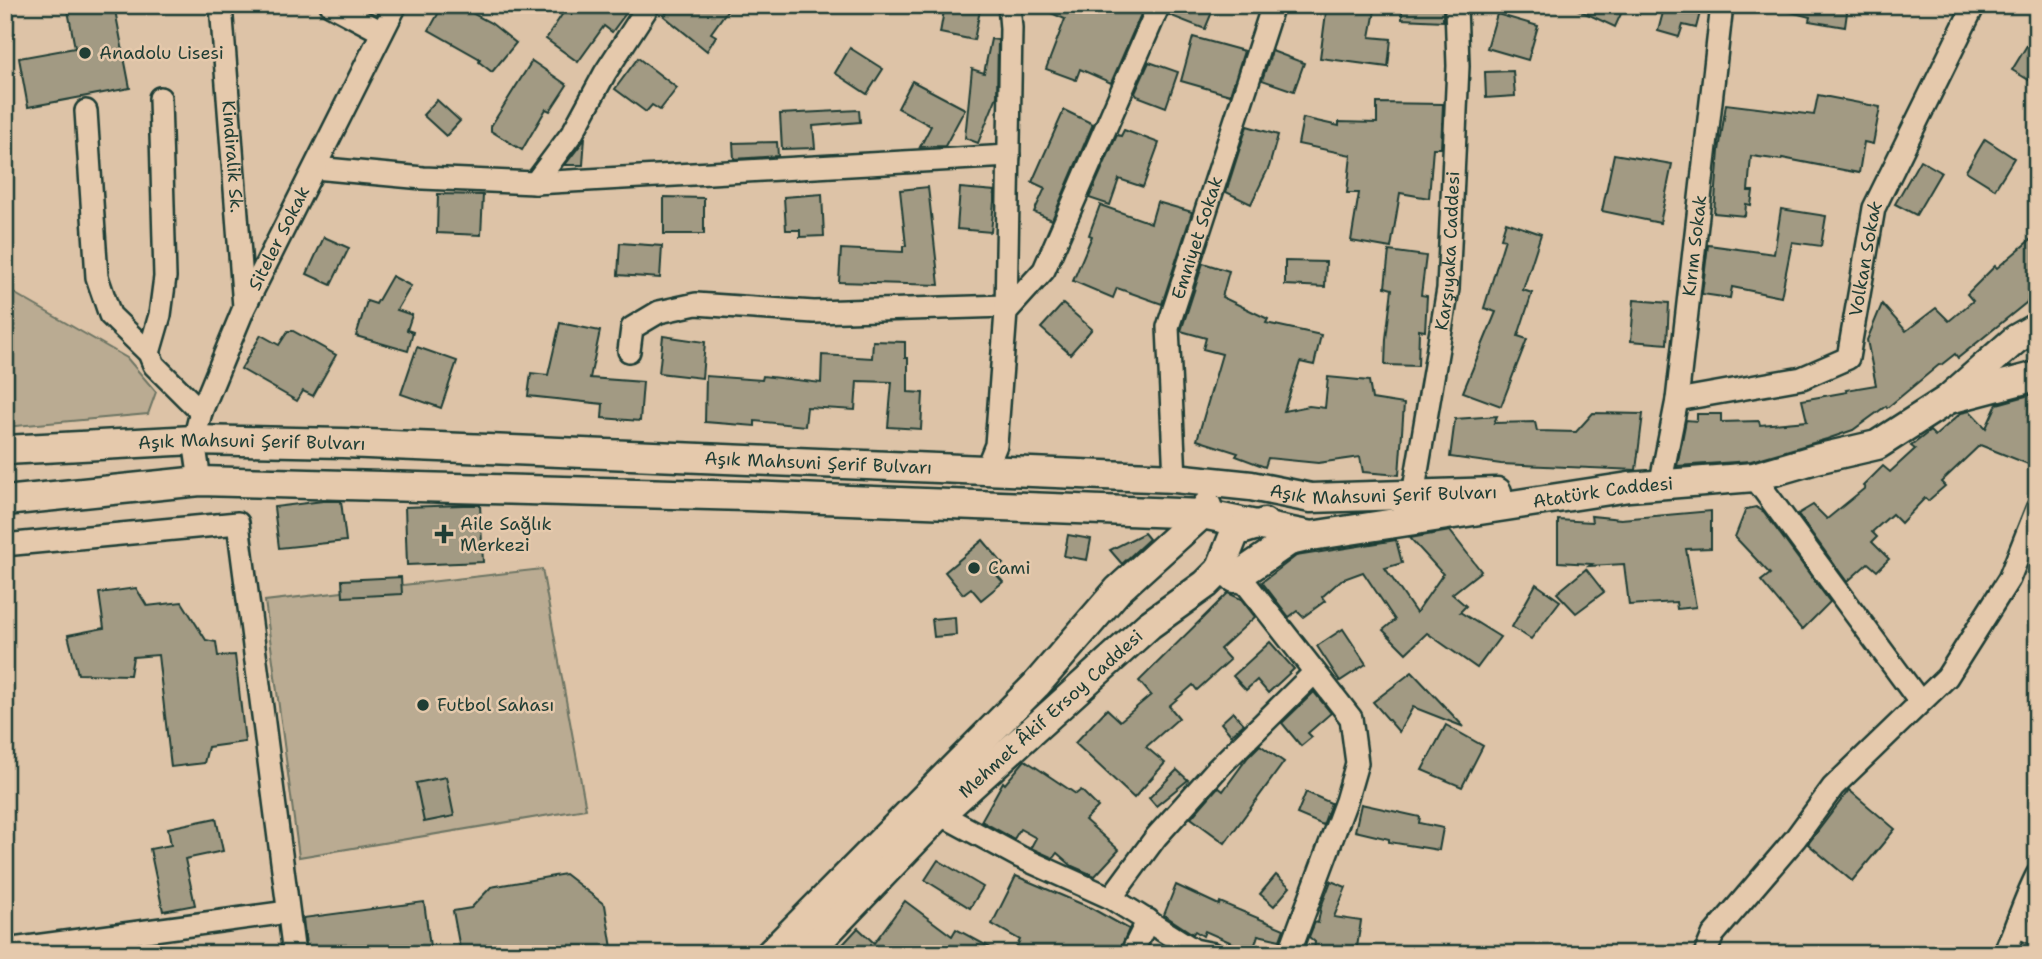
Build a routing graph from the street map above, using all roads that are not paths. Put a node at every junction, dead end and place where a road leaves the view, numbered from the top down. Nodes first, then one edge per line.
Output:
1 (221, 5) edge
2 (331, 5) edge
3 (396, 5) edge
4 (649, 5) edge
5 (1009, 5) edge
6 (1159, 5) edge
7 (1273, 5) edge
8 (1456, 5) edge
9 (1722, 5) edge
10 (1974, 5) edge
11 (382, 32) junction
12 (160, 98) dead end
13 (86, 111) dead end
14 (1009, 156) junction
15 (314, 168) junction
16 (535, 183) junction
17 (244, 308) junction
18 (1006, 309) junction
19 (2037, 327) edge
20 (629, 351) dead end
21 (149, 353) junction
22 (2037, 376) edge
23 (1677, 400) junction
24 (1947, 400) junction
25 (201, 412) junction
26 (194, 440) junction
27 (5, 450) edge
28 (985, 472) junction
29 (1754, 477) junction
30 (1175, 478) junction
31 (200, 481) junction
32 (1220, 482) junction
33 (1251, 486) junction
34 (1660, 486) junction
35 (1629, 487) junction
36 (1413, 495) junction
37 (5, 501) edge
38 (2037, 509) edge
39 (1202, 514) junction
40 (1263, 525) junction
41 (1311, 536) junction
42 (14, 544) dead end
43 (1228, 574) junction
44 (1314, 673) junction
45 (1920, 702) junction
46 (913, 808) junction
47 (940, 814) junction
48 (2037, 875) edge
49 (1111, 898) junction
50 (288, 912) junction
51 (1148, 920) junction
52 (2017, 926) junction
53 (2037, 935) edge
54 (5, 950) edge
55 (294, 954) edge
56 (770, 954) edge
57 (806, 954) edge
58 (1131, 954) edge
59 (1214, 954) edge
60 (1289, 954) edge
61 (1705, 954) edge
62 (2004, 954) edge

1 - 17 street, Kindiralik Sk.
2 - 11 street
3 - 11 street, Siteler Sokak
4 - 16 street
5 - 14 street
6 - 18 street
7 - 30 street, Emniyet Sokak
8 - 36 street, Karşıyaka Caddesi
9 - 23 street, Kırım Sokak
10 - 23 street, Volkan Sokak
11 - 15 street, Siteler Sokak
12 - 21 street
13 - 21 street
14 - 16 street
14 - 18 street
15 - 16 street
15 - 17 street, Siteler Sokak
17 - 25 street, Siteler Sokak
18 - 20 street
18 - 28 street
19 - 24 main road, Atatürk Caddesi
21 - 25 street
22 - 24 main road, Atatürk Caddesi
23 - 34 street, Kırım Sokak
24 - 29 main road, Atatürk Caddesi
25 - 26 street, Siteler Sokak
26 - 27 main road, Aşık Mahsuni Şerif Bulvarı
26 - 28 main road, Aşık Mahsuni Şerif Bulvarı
26 - 31 street, Siteler Sokak
28 - 30 main road, Aşık Mahsuni Şerif Bulvarı
29 - 34 main road, Atatürk Caddesi
29 - 45 street
30 - 32 main road, Aşık Mahsuni Şerif Bulvarı
31 - 37 main road, Aşık Mahsuni Şerif Bulvarı
31 - 39 main road, Aşık Mahsuni Şerif Bulvarı
32 - 33 main road, Aşık Mahsuni Şerif Bulvarı
32 - 39 main road, Mehmet Âkif Ersoy Caddesi
33 - 36 main road, Aşık Mahsuni Şerif Bulvarı
33 - 40 main road
34 - 35 main road, Atatürk Caddesi
35 - 36 main road, Aşık Mahsuni Şerif Bulvarı
35 - 41 main road, Atatürk Caddesi
38 - 45 street
39 - 40 main road, Atatürk Caddesi
39 - 46 main road, Mehmet Âkif Ersoy Caddesi
40 - 41 main road, Atatürk Caddesi
40 - 43 main road, Mehmet Âkif Ersoy Caddesi
41 - 43 main road
42 - 50 street
43 - 44 street
43 - 47 main road, Mehmet Âkif Ersoy Caddesi
44 - 49 street
44 - 60 street
45 - 61 street
46 - 47 street
46 - 56 main road, Mehmet Âkif Ersoy Caddesi
47 - 49 street
47 - 57 main road, Mehmet Âkif Ersoy Caddesi
48 - 52 street
49 - 51 street
50 - 54 street
50 - 55 street
51 - 58 street
51 - 59 street
52 - 53 street
52 - 62 street

